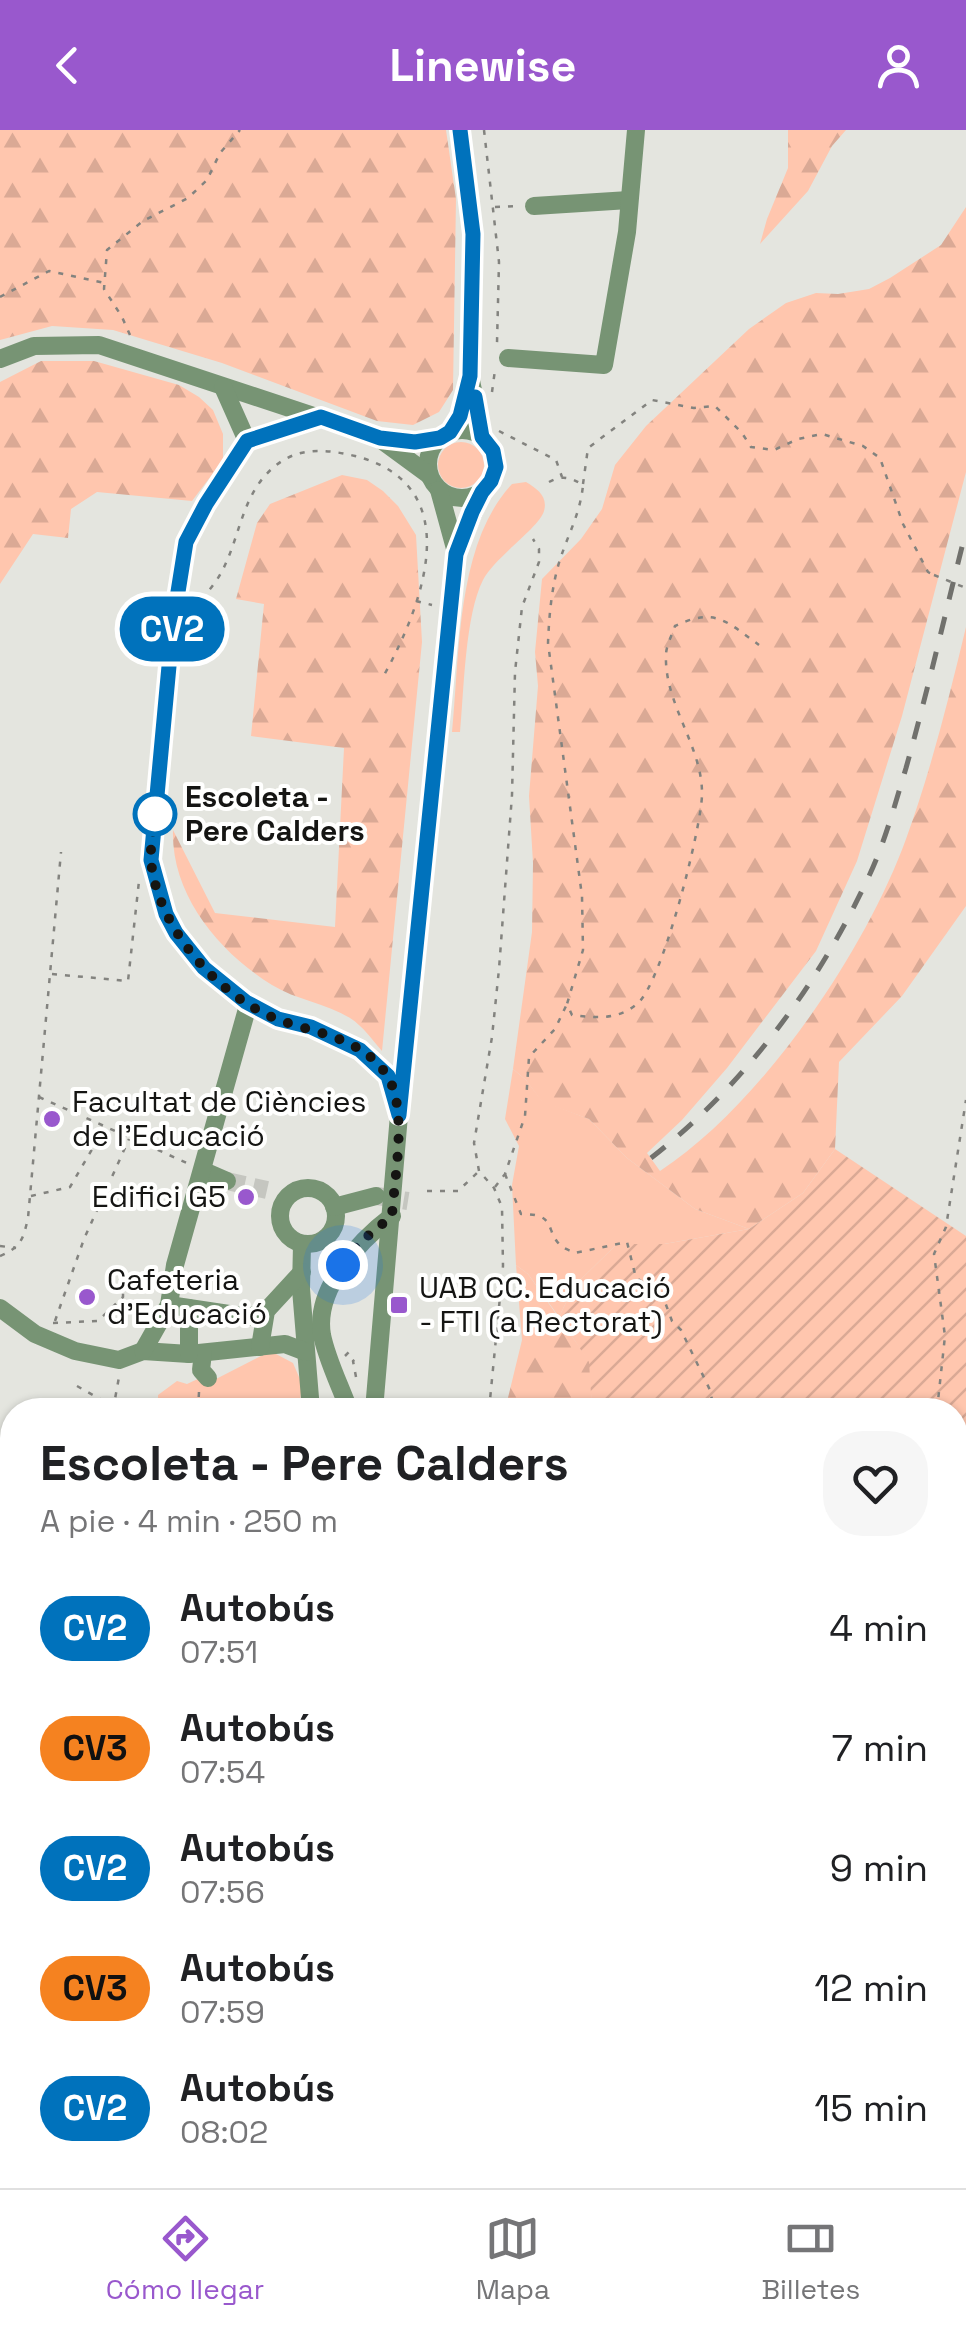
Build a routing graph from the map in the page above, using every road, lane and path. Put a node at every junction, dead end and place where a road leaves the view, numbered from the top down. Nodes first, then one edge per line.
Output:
1 (240, 130) edge
2 (460, 130) edge
3 (484, 130) edge
4 (636, 130) edge
5 (630, 200) junction
6 (494, 206) junction
7 (534, 206) joint
8 (105, 283) junction
9 (0, 296) edge
10 (135, 357) junction
11 (0, 360) edge
12 (500, 360) junction
13 (470, 376) junction
14 (223, 387) junction
15 (491, 400) dead end
16 (321, 417) junction
17 (445, 435) junction
18 (491, 435) junction
19 (380, 438) junction
20 (247, 441) junction
21 (273, 455) dead end
22 (280, 463) junction
23 (562, 477) junction
24 (434, 482) junction
25 (549, 482) dead end
26 (582, 486) junction
27 (482, 492) junction
28 (533, 539) dead end
29 (456, 554) junction
30 (966, 588) edge
31 (415, 600) junction
32 (432, 604) dead end
33 (185, 619) dead end
34 (759, 645) dead end
35 (384, 677) dead end
36 (60, 852) dead end
37 (140, 872) dead end
38 (49, 974) junction
39 (567, 1004) junction
40 (247, 1009) dead end
41 (38, 1097) junction
42 (966, 1100) edge
43 (399, 1115) junction
44 (104, 1128) junction
45 (130, 1139) junction
46 (204, 1170) junction
47 (479, 1171) junction
48 (504, 1174) junction
49 (227, 1181) tunnel mouth
50 (494, 1188) junction
51 (268, 1190) tunnel mouth
52 (427, 1191) dead end
53 (376, 1196) tunnel mouth
54 (30, 1197) junction
55 (283, 1202) junction
56 (334, 1207) junction
57 (392, 1216) junction
58 (302, 1244) junction
59 (0, 1246) edge
60 (18, 1249) junction
61 (0, 1256) edge
62 (302, 1272) junction
63 (123, 1290) dead end
64 (428, 1294) dead end
65 (460, 1298) dead end
66 (168, 1305) junction
67 (0, 1308) edge
68 (189, 1308) junction
69 (266, 1312) junction
70 (227, 1314) junction
71 (321, 1332) junction
72 (260, 1346) junction
73 (231, 1350) junction
74 (143, 1351) junction
75 (306, 1352) junction
76 (196, 1353) junction
77 (119, 1360) junction
78 (208, 1378) dead end
79 (77, 1386) dead end
80 (97, 1398) edge
81 (115, 1398) edge
82 (311, 1398) edge
83 (345, 1398) edge
84 (375, 1398) edge
85 (491, 1398) edge
86 (712, 1398) edge
87 (938, 1398) edge

1 - 8 path
2 - 13 street
3 - 6 path
4 - 5 street
5 - 7 street
5 - 12 street
6 - 7 path
6 - 12 path
8 - 9 path
8 - 10 path
10 - 11 street
10 - 14 street
12 - 15 path
13 - 17 street
13 - 18 street
14 - 16 street
14 - 20 street
16 - 19 street
16 - 20 street
17 - 18 street
17 - 19 street
17 - 24 street
18 - 23 path
18 - 27 street
19 - 24 street
20 - 43 street
21 - 22 path
22 - 31 path
22 - 33 path
23 - 25 path
23 - 26 path
24 - 27 street
24 - 29 street
26 - 30 path, bridge
26 - 39 path
27 - 29 street
28 - 47 path
29 - 43 street
31 - 32 path
31 - 35 path
34 - 39 path
36 - 38 path
37 - 38 path
38 - 41 path
39 - 48 path
40 - 46 street
41 - 44 path
41 - 54 path
42 - 87 path
43 - 57 street
44 - 45 path
44 - 54 path
45 - 46 path
45 - 63 path
46 - 49 street
46 - 66 street
47 - 50 path
47 - 52 path
48 - 50 path
48 - 86 path
50 - 85 path
51 - 55 street
53 - 56 street
54 - 60 path
55 - 56 street
55 - 58 street
56 - 58 street
57 - 71 street
57 - 84 street
58 - 62 street
59 - 60 path
60 - 61 path
62 - 69 street
62 - 75 street
64 - 65 path
66 - 68 street
66 - 74 street
67 - 77 street
68 - 70 street
68 - 76 street
69 - 70 street
69 - 72 street
70 - 73 street
71 - 75 street
71 - 83 street
72 - 73 street
72 - 75 street
73 - 76 street
74 - 76 street
74 - 77 street
75 - 82 street
76 - 78 street
77 - 81 path
79 - 80 path

